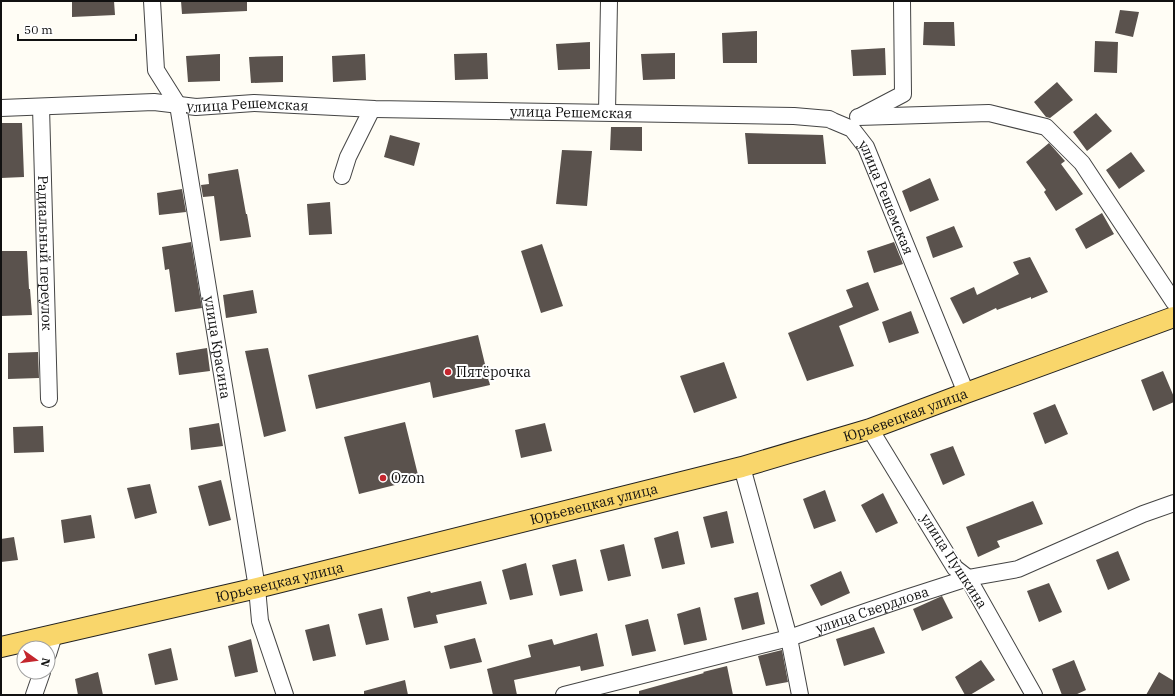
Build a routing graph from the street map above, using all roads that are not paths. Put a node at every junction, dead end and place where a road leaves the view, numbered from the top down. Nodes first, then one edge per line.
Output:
1 (152, 1) edge
2 (609, 1) edge
3 (902, 1) edge
4 (178, 105) junction
5 (41, 107) junction
6 (1, 108) edge
7 (372, 108) junction
8 (607, 112) junction
9 (858, 117) junction
10 (833, 121) junction
11 (342, 176) dead end
12 (1174, 302) edge
13 (1174, 317) edge
14 (966, 392) junction
15 (49, 399) dead end
16 (870, 429) junction
17 (742, 467) junction
18 (1174, 503) edge
19 (968, 578) junction
20 (257, 588) junction
21 (789, 638) junction
22 (56, 643) edge
23 (16, 646) edge
24 (1, 647) edge
25 (39, 680) edge
26 (34, 695) edge
27 (285, 695) edge
28 (564, 695) edge
29 (800, 695) edge
30 (1034, 695) edge

1 - 4 street, улица Красина
2 - 8 street
3 - 9 street
4 - 5 street, улица Решемская
4 - 7 street, улица Решемская
4 - 20 street, улица Красина
5 - 6 street, улица Решемская
5 - 15 street, Радиальный переулок
7 - 8 street, улица Решемская
7 - 11 street
8 - 10 street, улица Решемская
9 - 10 street
9 - 12 street
10 - 14 street, улица Решемская
13 - 14 main road, Юрьевецкая улица
14 - 16 main road, Юрьевецкая улица
16 - 17 main road, Юрьевецкая улица
16 - 19 street, улица Пушкина
17 - 20 main road, Юрьевецкая улица
17 - 21 street
18 - 19 street, улица Свердлова
19 - 21 street, улица Свердлова
19 - 30 street, улица Пушкина
20 - 22 main road, Юрьевецкая улица
20 - 27 street, улица Красина
21 - 28 street, улица Свердлова
21 - 29 street
23 - 24 main road, Юрьевецкая улица
25 - 26 street

